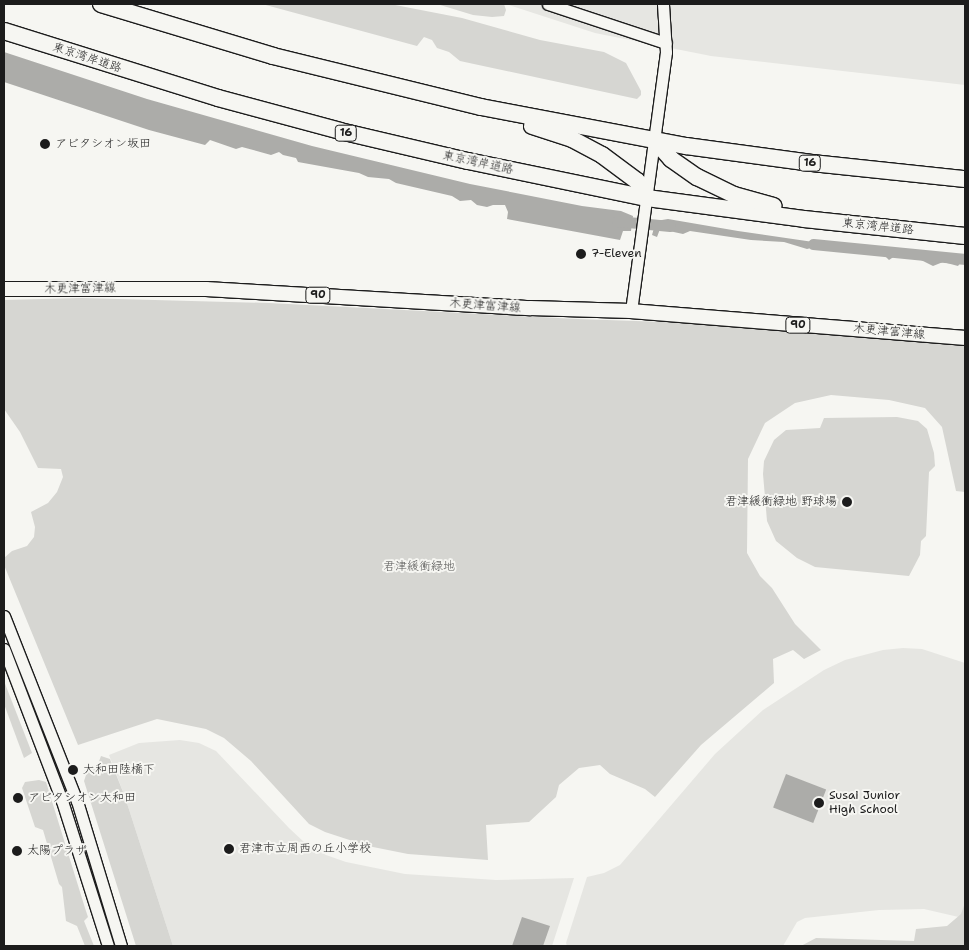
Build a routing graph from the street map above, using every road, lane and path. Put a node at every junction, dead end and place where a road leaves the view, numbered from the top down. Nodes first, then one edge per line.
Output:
1 (101, 4) edge
2 (548, 4) edge
3 (663, 4) edge
4 (4, 31) edge
5 (666, 43) junction
6 (410, 91) junction
7 (655, 141) junction
8 (965, 179) edge
9 (646, 206) junction
10 (907, 230) junction
11 (965, 236) edge
12 (4, 289) edge
13 (631, 311) junction
14 (965, 338) edge
15 (4, 616) edge
16 (4, 649) edge
17 (108, 946) edge
18 (121, 946) edge

1 - 6 highway, 16
2 - 5 street
3 - 5 street
4 - 9 highway, 東京湾岸道路 / 16
5 - 7 street
6 - 7 highway, 16
6 - 9 highway
7 - 8 highway, 16
7 - 9 street
7 - 10 highway
9 - 10 highway, 東京湾岸道路 / 16
9 - 13 street
10 - 11 highway, 東京湾岸道路 / 16
12 - 13 main road, 木更津富津線 / 90
13 - 14 main road, 木更津富津線 / 90
15 - 18 street
16 - 17 street

